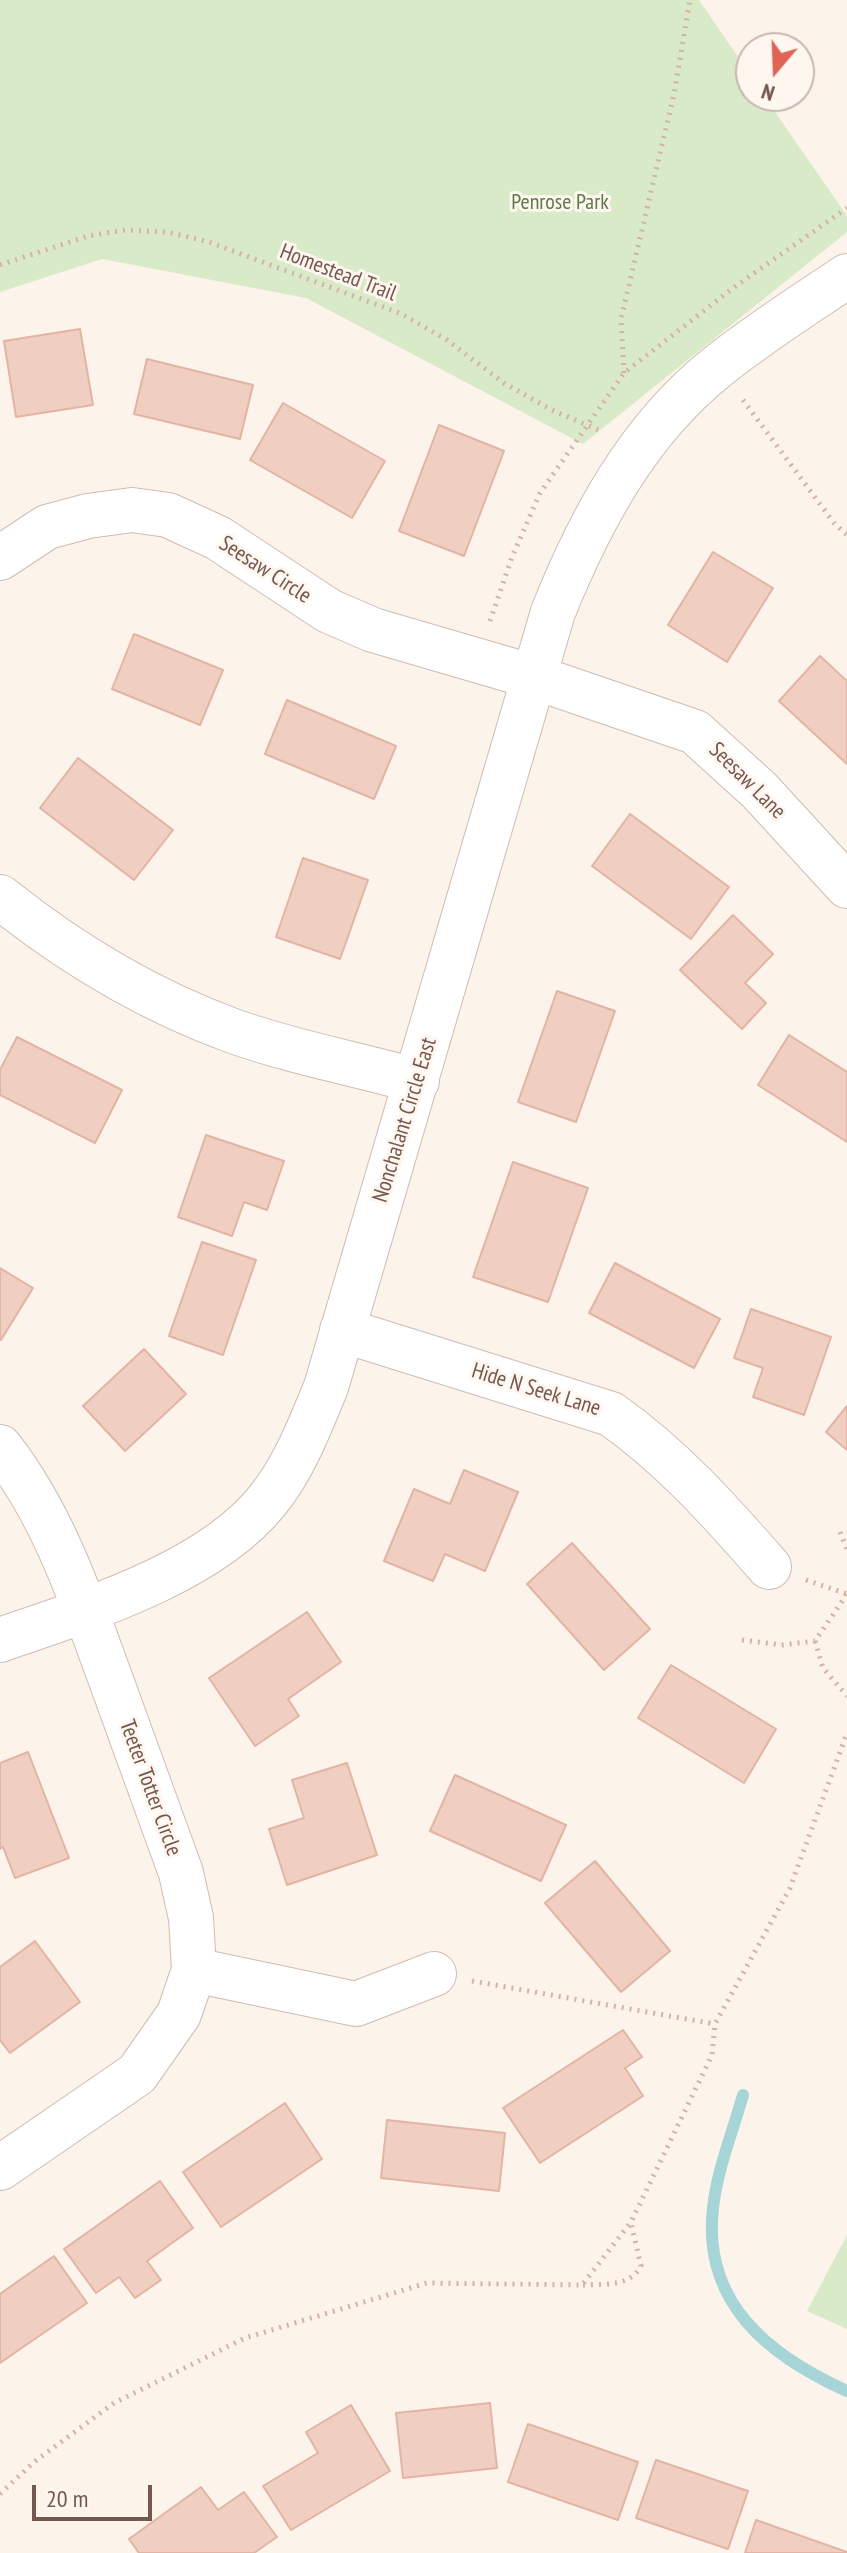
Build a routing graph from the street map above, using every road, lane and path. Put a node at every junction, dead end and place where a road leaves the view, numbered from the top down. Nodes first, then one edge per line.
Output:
1 (690, 0) edge
2 (0, 265) edge
3 (847, 276) edge
4 (624, 373) dead end
5 (740, 396) dead end
6 (636, 451) junction
7 (847, 535) edge
8 (0, 558) edge
9 (534, 677) junction
10 (847, 886) edge
11 (0, 897) edge
12 (417, 1081) junction
13 (342, 1330) junction
14 (0, 1447) edge
15 (840, 1532) dead end
16 (847, 1549) edge
17 (769, 1567) dead end
18 (847, 1594) edge
19 (85, 1610) junction
20 (0, 1640) edge
21 (742, 1640) dead end
22 (815, 1641) junction
23 (847, 1696) edge
24 (847, 1733) edge
25 (194, 1970) junction
26 (434, 1974) joint
27 (715, 2024) junction
28 (0, 2168) edge
29 (631, 2222) junction
30 (582, 2285) junction
31 (0, 2494) edge

1 - 4 path
2 - 6 path, Homestead Trail
3 - 6 street, Nonchalant Circle East
5 - 7 path
6 - 9 street, Nonchalant Circle East
8 - 9 street, Seesaw Circle
9 - 10 street, Seesaw Lane
9 - 12 street, Nonchalant Circle East
11 - 12 street
12 - 13 street, Nonchalant Circle East
13 - 17 street, Hide N Seek Lane
13 - 19 street, Nonchalant Circle East
14 - 19 street, Teeter Totter Circle
15 - 16 path
18 - 22 path
19 - 20 street, Nonchalant Circle East
19 - 25 street, Teeter Totter Circle
21 - 22 path
22 - 23 path
24 - 27 path
25 - 26 street
25 - 28 street, Teeter Totter Circle
26 - 27 path
27 - 29 path
29 - 30 path
29 - 30 path
30 - 31 path

